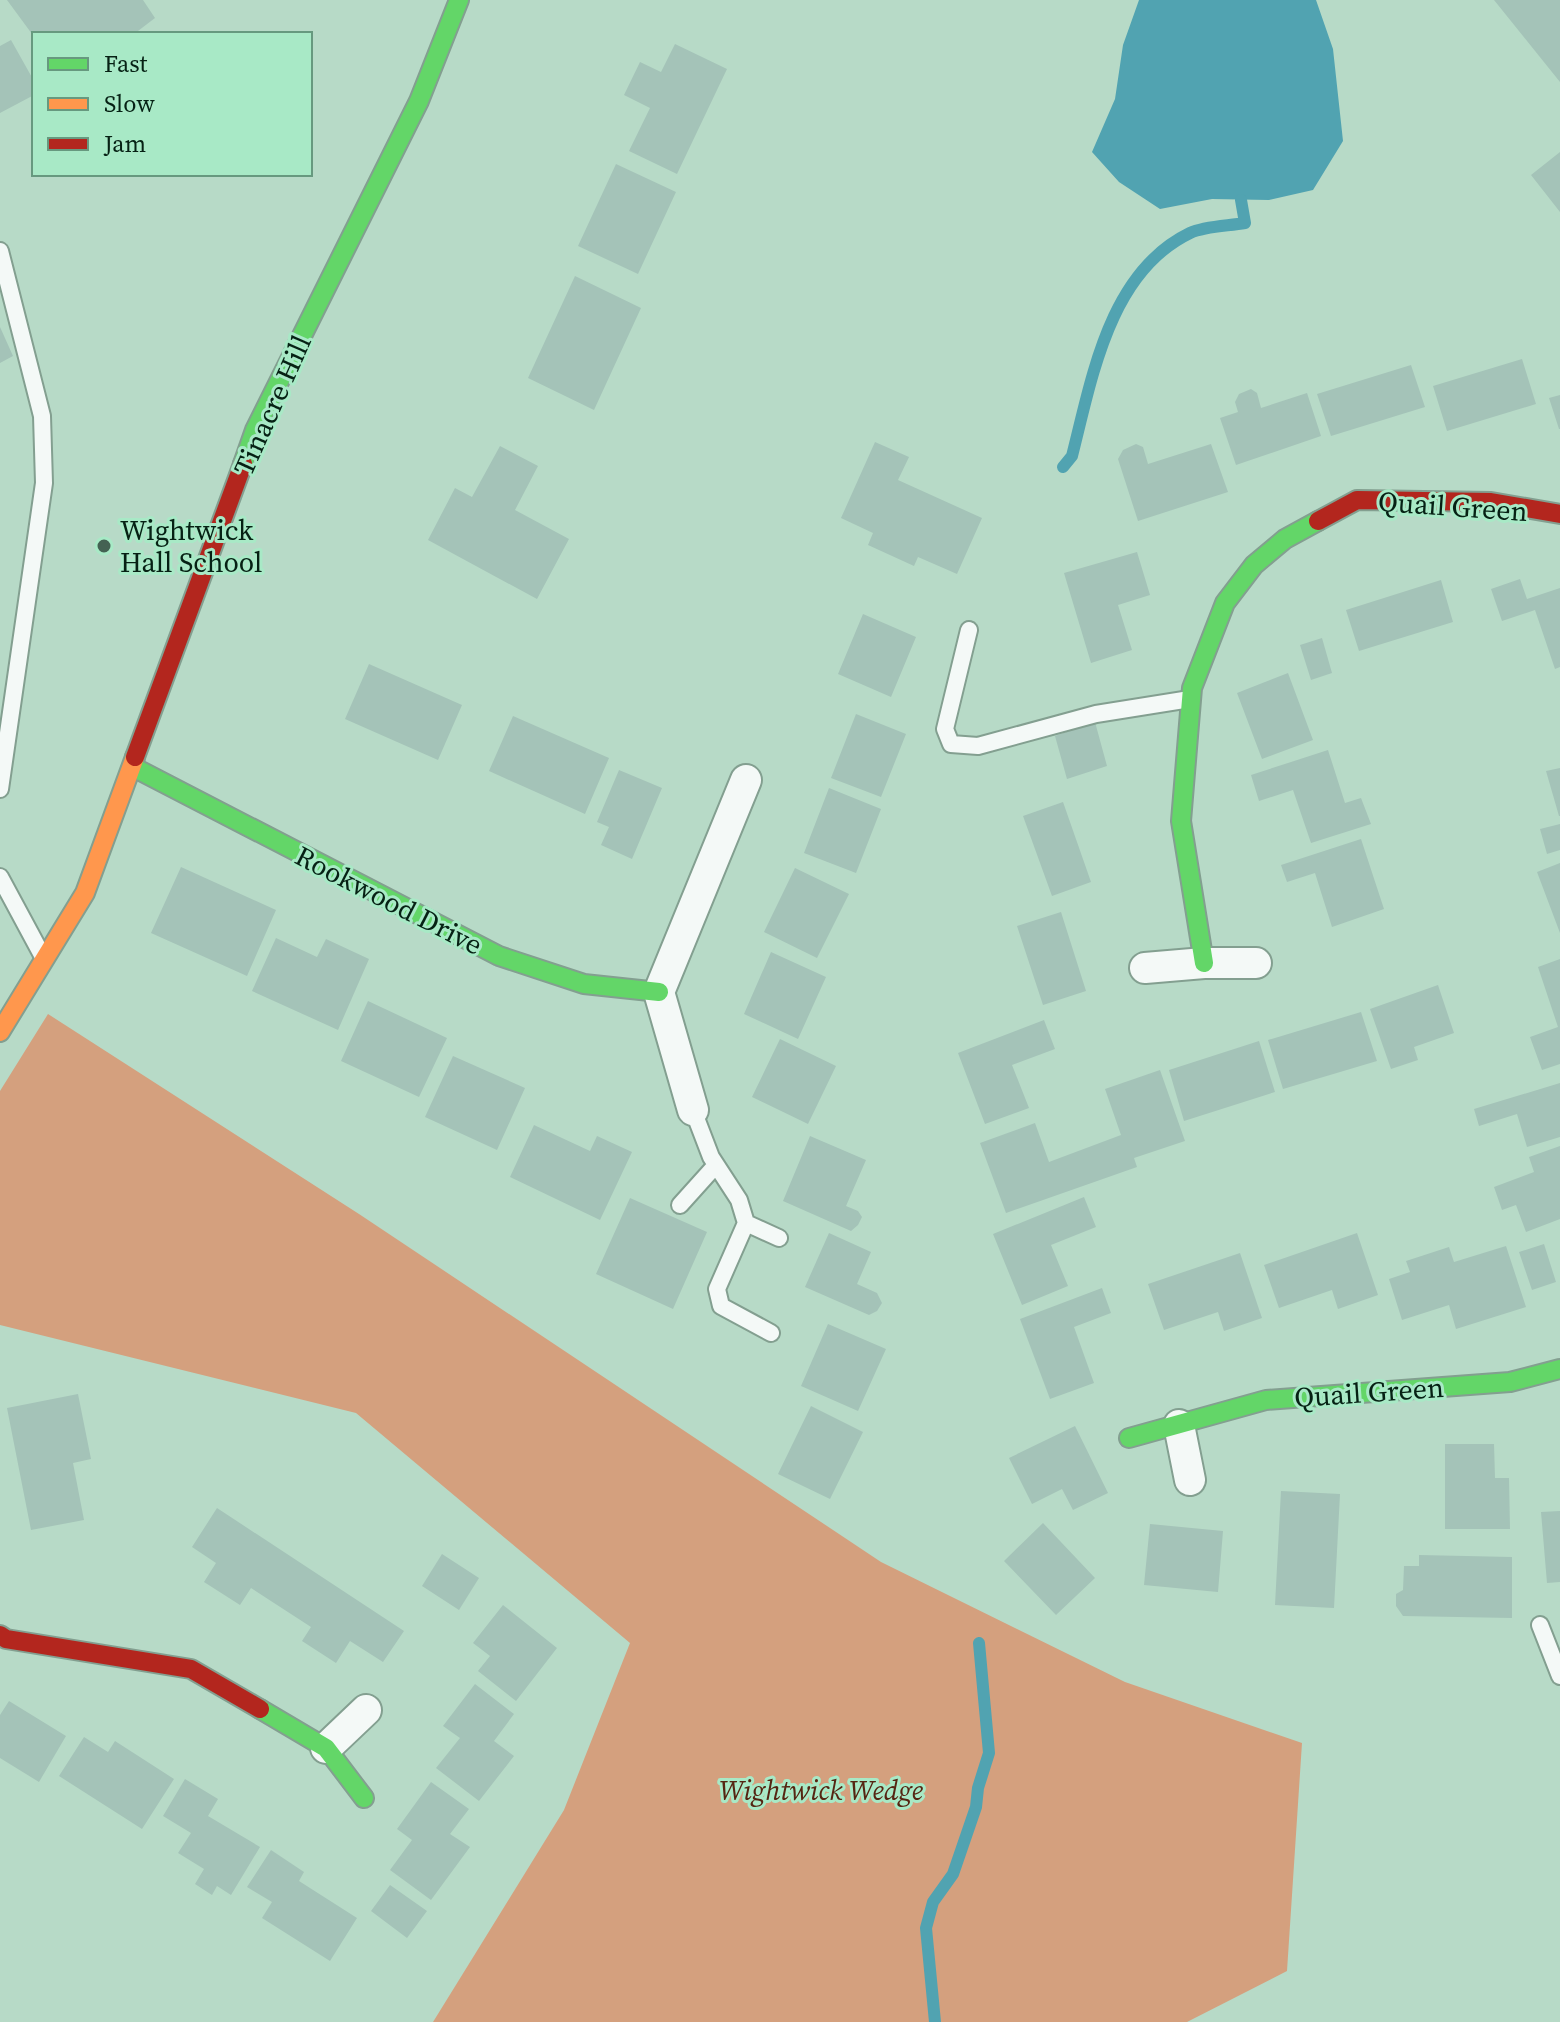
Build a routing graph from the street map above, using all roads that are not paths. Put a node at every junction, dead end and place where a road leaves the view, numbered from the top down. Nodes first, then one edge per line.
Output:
1 (459, 0) edge
2 (0, 251) edge
3 (1560, 514) edge
4 (969, 630) dead end
5 (1191, 699) junction
6 (133, 767) junction
7 (746, 780) dead end
8 (0, 789) edge
9 (0, 877) edge
10 (44, 960) junction
11 (1204, 963) junction
12 (1256, 963) dead end
13 (1145, 968) dead end
14 (659, 992) junction
15 (0, 1032) edge
16 (693, 1110) joint
17 (716, 1165) junction
18 (680, 1205) dead end
19 (746, 1223) junction
20 (779, 1238) dead end
21 (771, 1333) dead end
22 (1560, 1369) edge
23 (1179, 1425) junction
24 (1129, 1438) dead end
25 (1190, 1480) dead end
26 (1540, 1625) dead end
27 (0, 1635) edge
28 (1560, 1676) edge
29 (366, 1710) dead end
30 (326, 1748) junction
31 (364, 1798) dead end

1 - 6 street, Tinacre Hill
2 - 8 lane
3 - 5 street, Quail Green
4 - 5 lane
5 - 11 street, Quail Green
6 - 10 street, Tinacre Hill
6 - 14 street, Rookwood Drive
7 - 14 street
9 - 10 lane
10 - 15 street, Tinacre Hill
11 - 12 street
11 - 13 street
14 - 16 street
16 - 17 lane
17 - 18 lane
17 - 19 lane
19 - 20 lane
19 - 21 lane
22 - 23 street, Quail Green
23 - 24 street, Quail Green
23 - 25 street
26 - 28 lane
27 - 30 street
29 - 30 street
30 - 31 street

